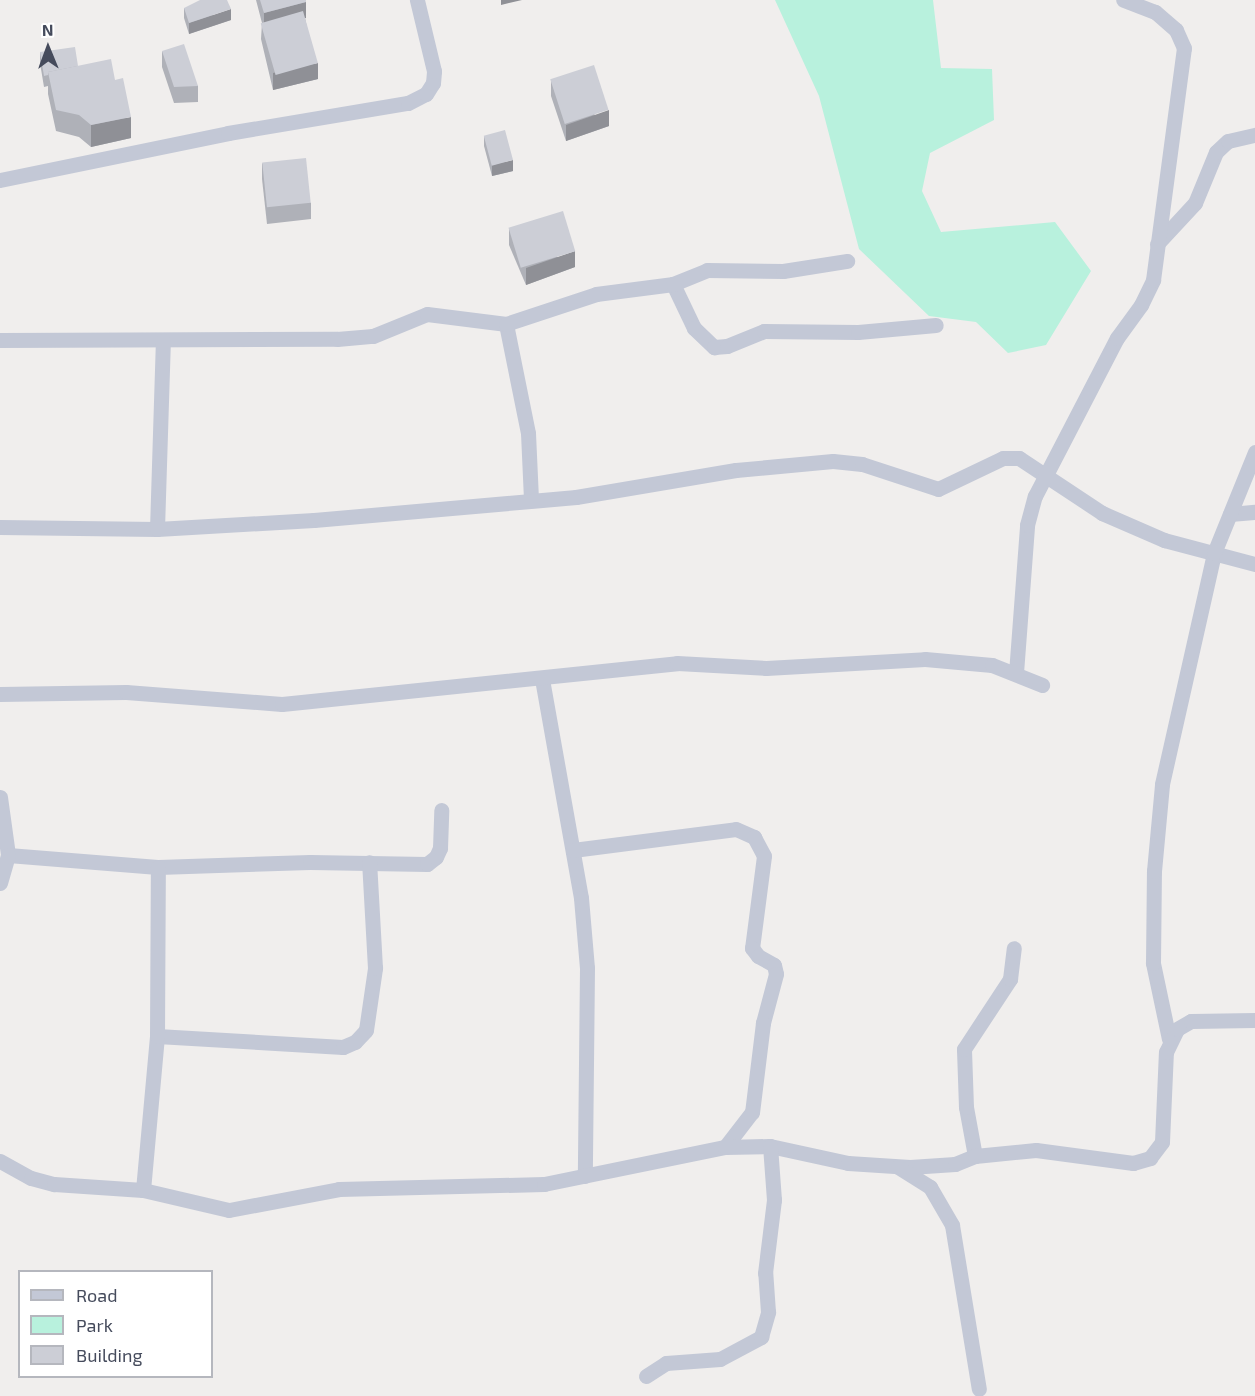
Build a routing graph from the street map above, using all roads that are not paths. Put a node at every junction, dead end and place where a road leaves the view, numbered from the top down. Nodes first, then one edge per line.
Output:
1 (417, 0) edge
2 (1123, 0) edge
3 (1255, 135) edge
4 (0, 180) edge
5 (1157, 244) junction
6 (847, 261) dead end
7 (674, 284) junction
8 (506, 324) junction
9 (936, 325) dead end
10 (0, 340) edge
11 (163, 341) junction
12 (1255, 452) edge
13 (1045, 473) junction
14 (531, 499) junction
15 (1255, 512) edge
16 (1230, 514) junction
17 (0, 527) edge
18 (157, 529) junction
19 (1214, 553) junction
20 (1255, 564) edge
21 (1016, 673) junction
22 (542, 679) junction
23 (1042, 685) dead end
24 (0, 694) edge
25 (0, 797) edge
26 (441, 810) dead end
27 (573, 850) junction
28 (8, 855) junction
29 (369, 862) junction
30 (158, 867) junction
31 (0, 883) edge
32 (1014, 948) dead end
33 (1255, 1020) edge
34 (157, 1036) junction
35 (1169, 1039) junction
36 (770, 1146) junction
37 (725, 1147) junction
38 (975, 1156) junction
39 (0, 1161) edge
40 (895, 1166) junction
41 (585, 1176) junction
42 (143, 1190) junction
43 (646, 1376) dead end
44 (979, 1389) dead end

1 - 4 street
2 - 5 street
3 - 5 street
5 - 13 street
6 - 7 street
7 - 8 street
7 - 9 street
8 - 11 street
8 - 14 street
10 - 11 street
11 - 18 street
12 - 16 street
13 - 14 street
13 - 19 street
13 - 21 street
14 - 18 street
15 - 16 street
16 - 19 street
17 - 18 street
19 - 20 street
19 - 35 street
21 - 22 street
21 - 23 street
22 - 24 street
22 - 27 street
25 - 28 street
26 - 29 street
27 - 37 street
27 - 41 street
28 - 30 street
28 - 31 street
29 - 30 street
29 - 34 street
30 - 34 street
32 - 38 street
33 - 35 street
34 - 42 street
35 - 38 street
36 - 37 street
36 - 40 street
36 - 43 street
37 - 41 street
38 - 40 street
39 - 42 street
40 - 44 street
41 - 42 street

